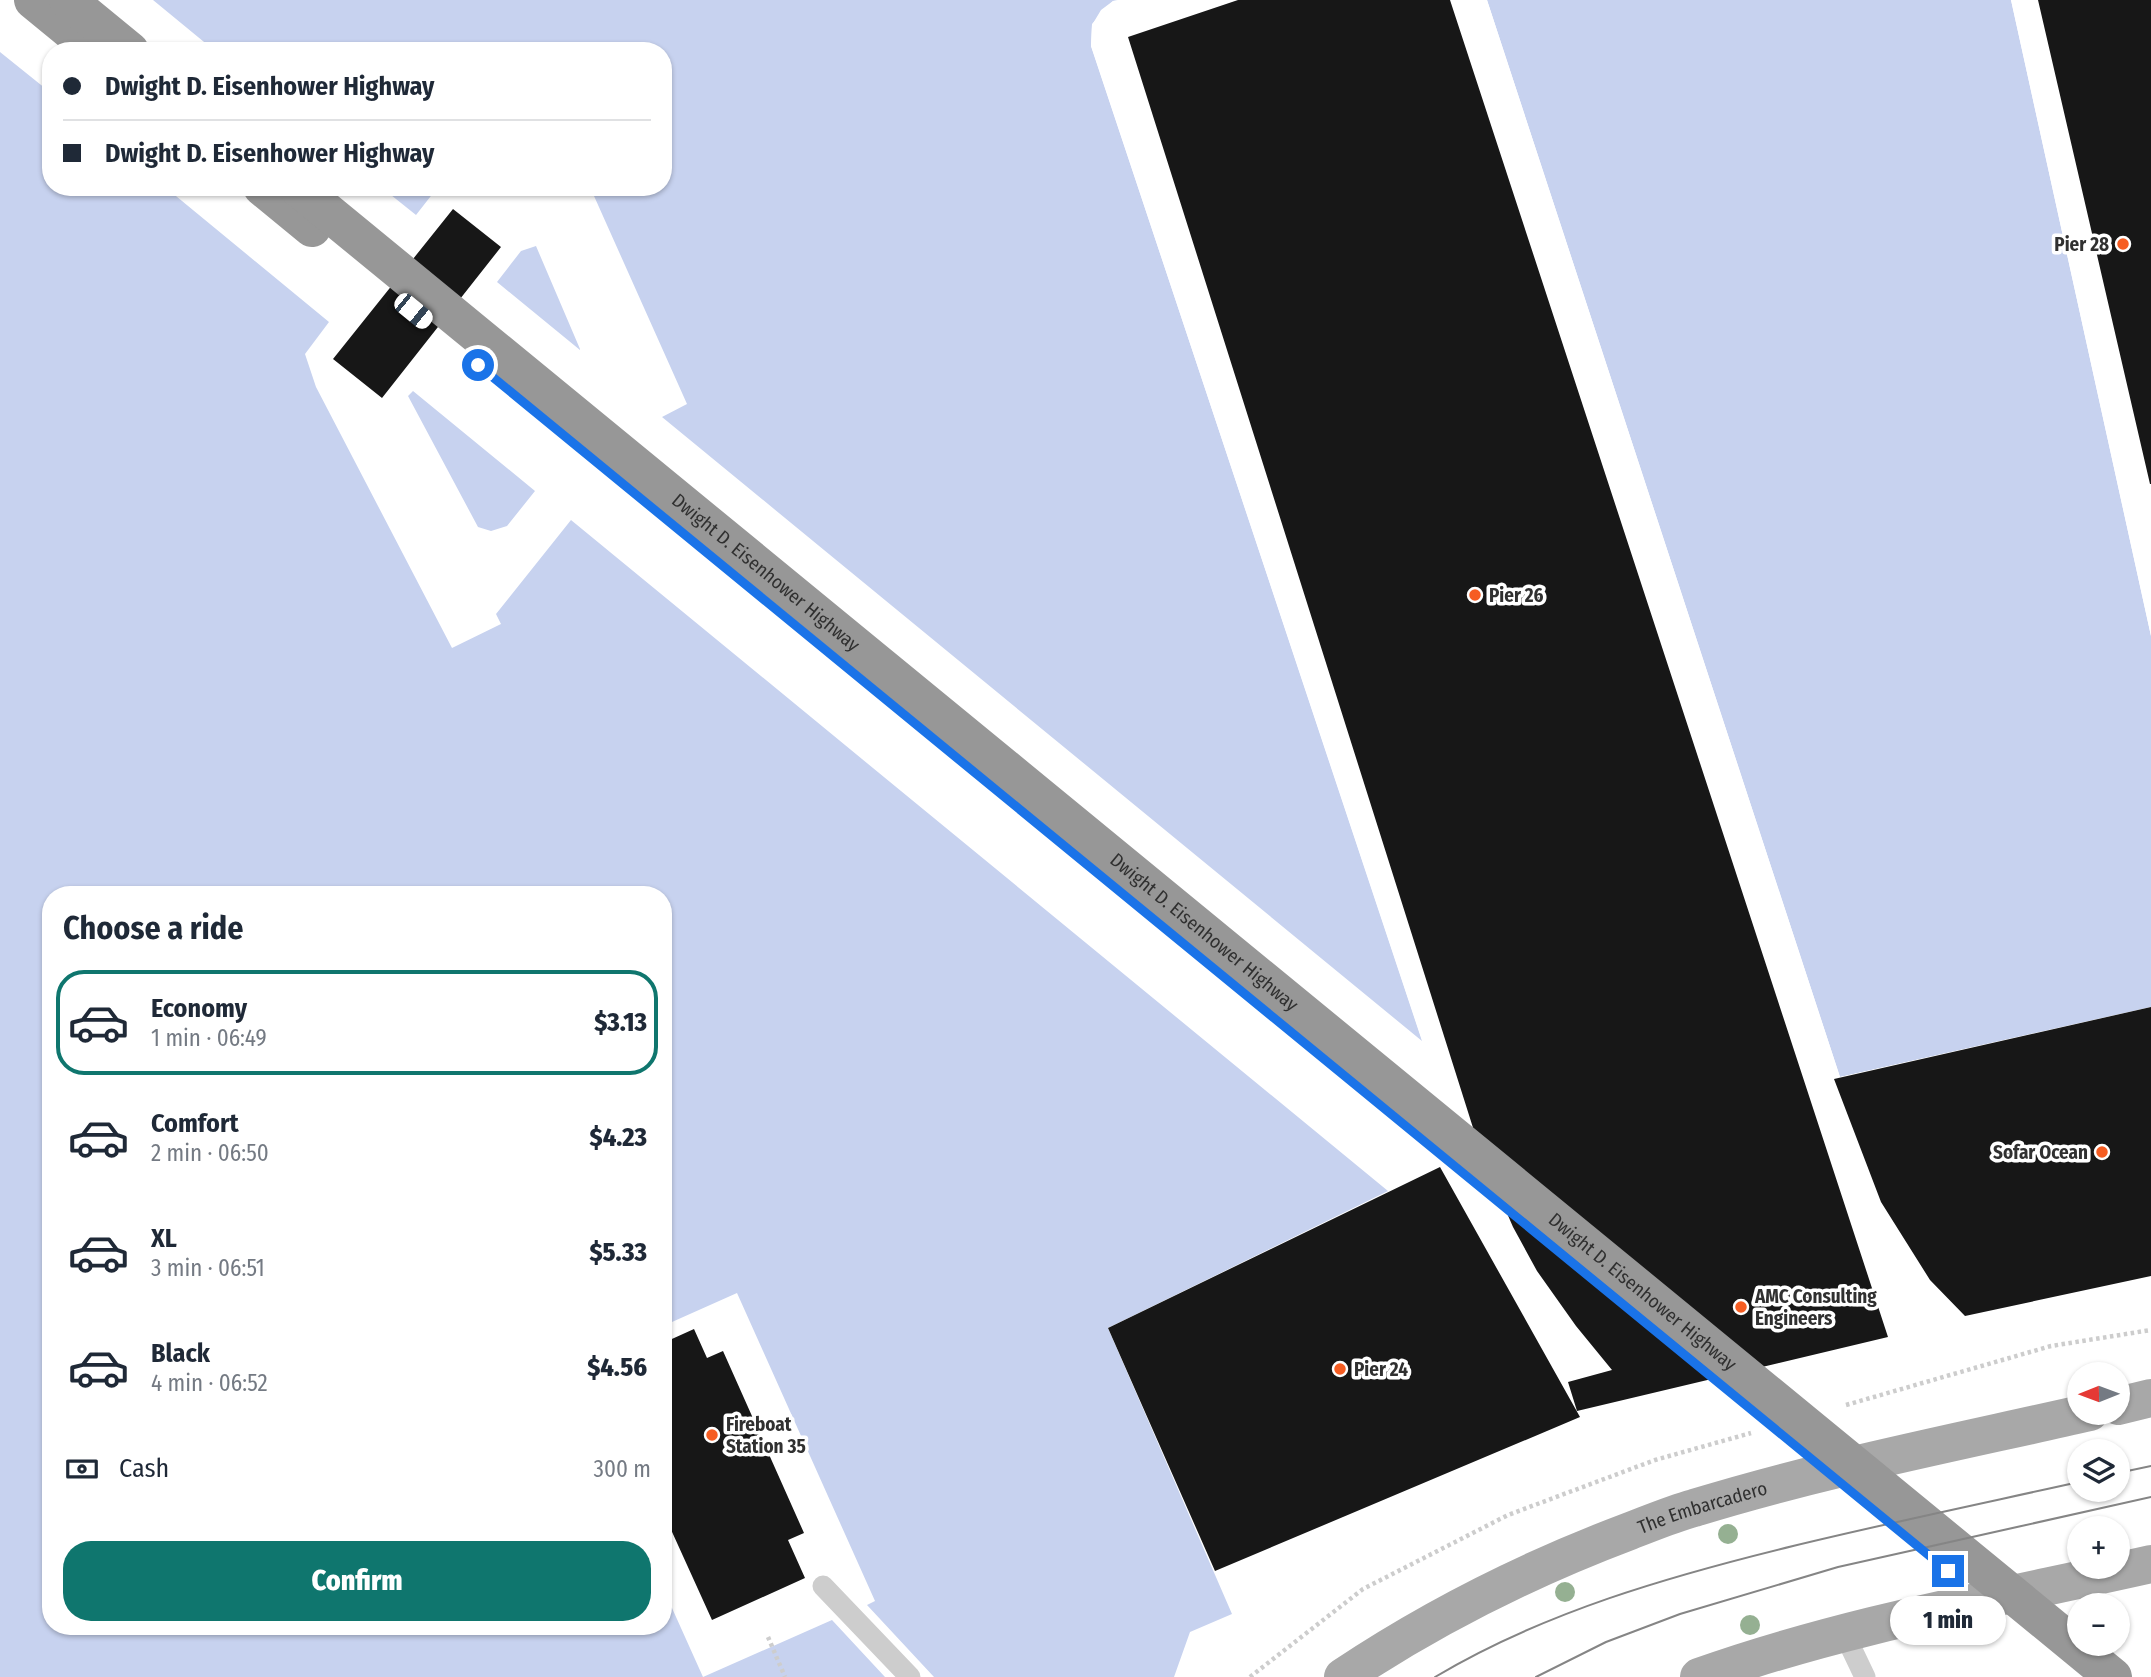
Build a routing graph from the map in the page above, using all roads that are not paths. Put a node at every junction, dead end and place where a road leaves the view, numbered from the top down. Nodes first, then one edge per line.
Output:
1 (33, 0) edge
2 (68, 0) edge
3 (84, 42) edge
4 (119, 42) edge
5 (273, 196) edge
6 (308, 196) edge
7 (2151, 1398) edge
8 (2130, 1403) edge
9 (2067, 1417) edge
10 (2151, 1564) edge
11 (823, 1586) dead end
12 (1844, 1633) junction
13 (910, 1677) edge
14 (1343, 1677) edge
15 (1699, 1677) edge
16 (1866, 1677) edge
17 (2078, 1677) edge
18 (2113, 1677) edge

1 - 3 highway
2 - 4 highway
5 - 17 highway, Dwight D. Eisenhower Highway
6 - 18 highway, Dwight D. Eisenhower Highway
7 - 8 main road
9 - 14 main road, The Embarcadero
10 - 12 main road
11 - 13 lane
12 - 15 main road
12 - 16 lane

